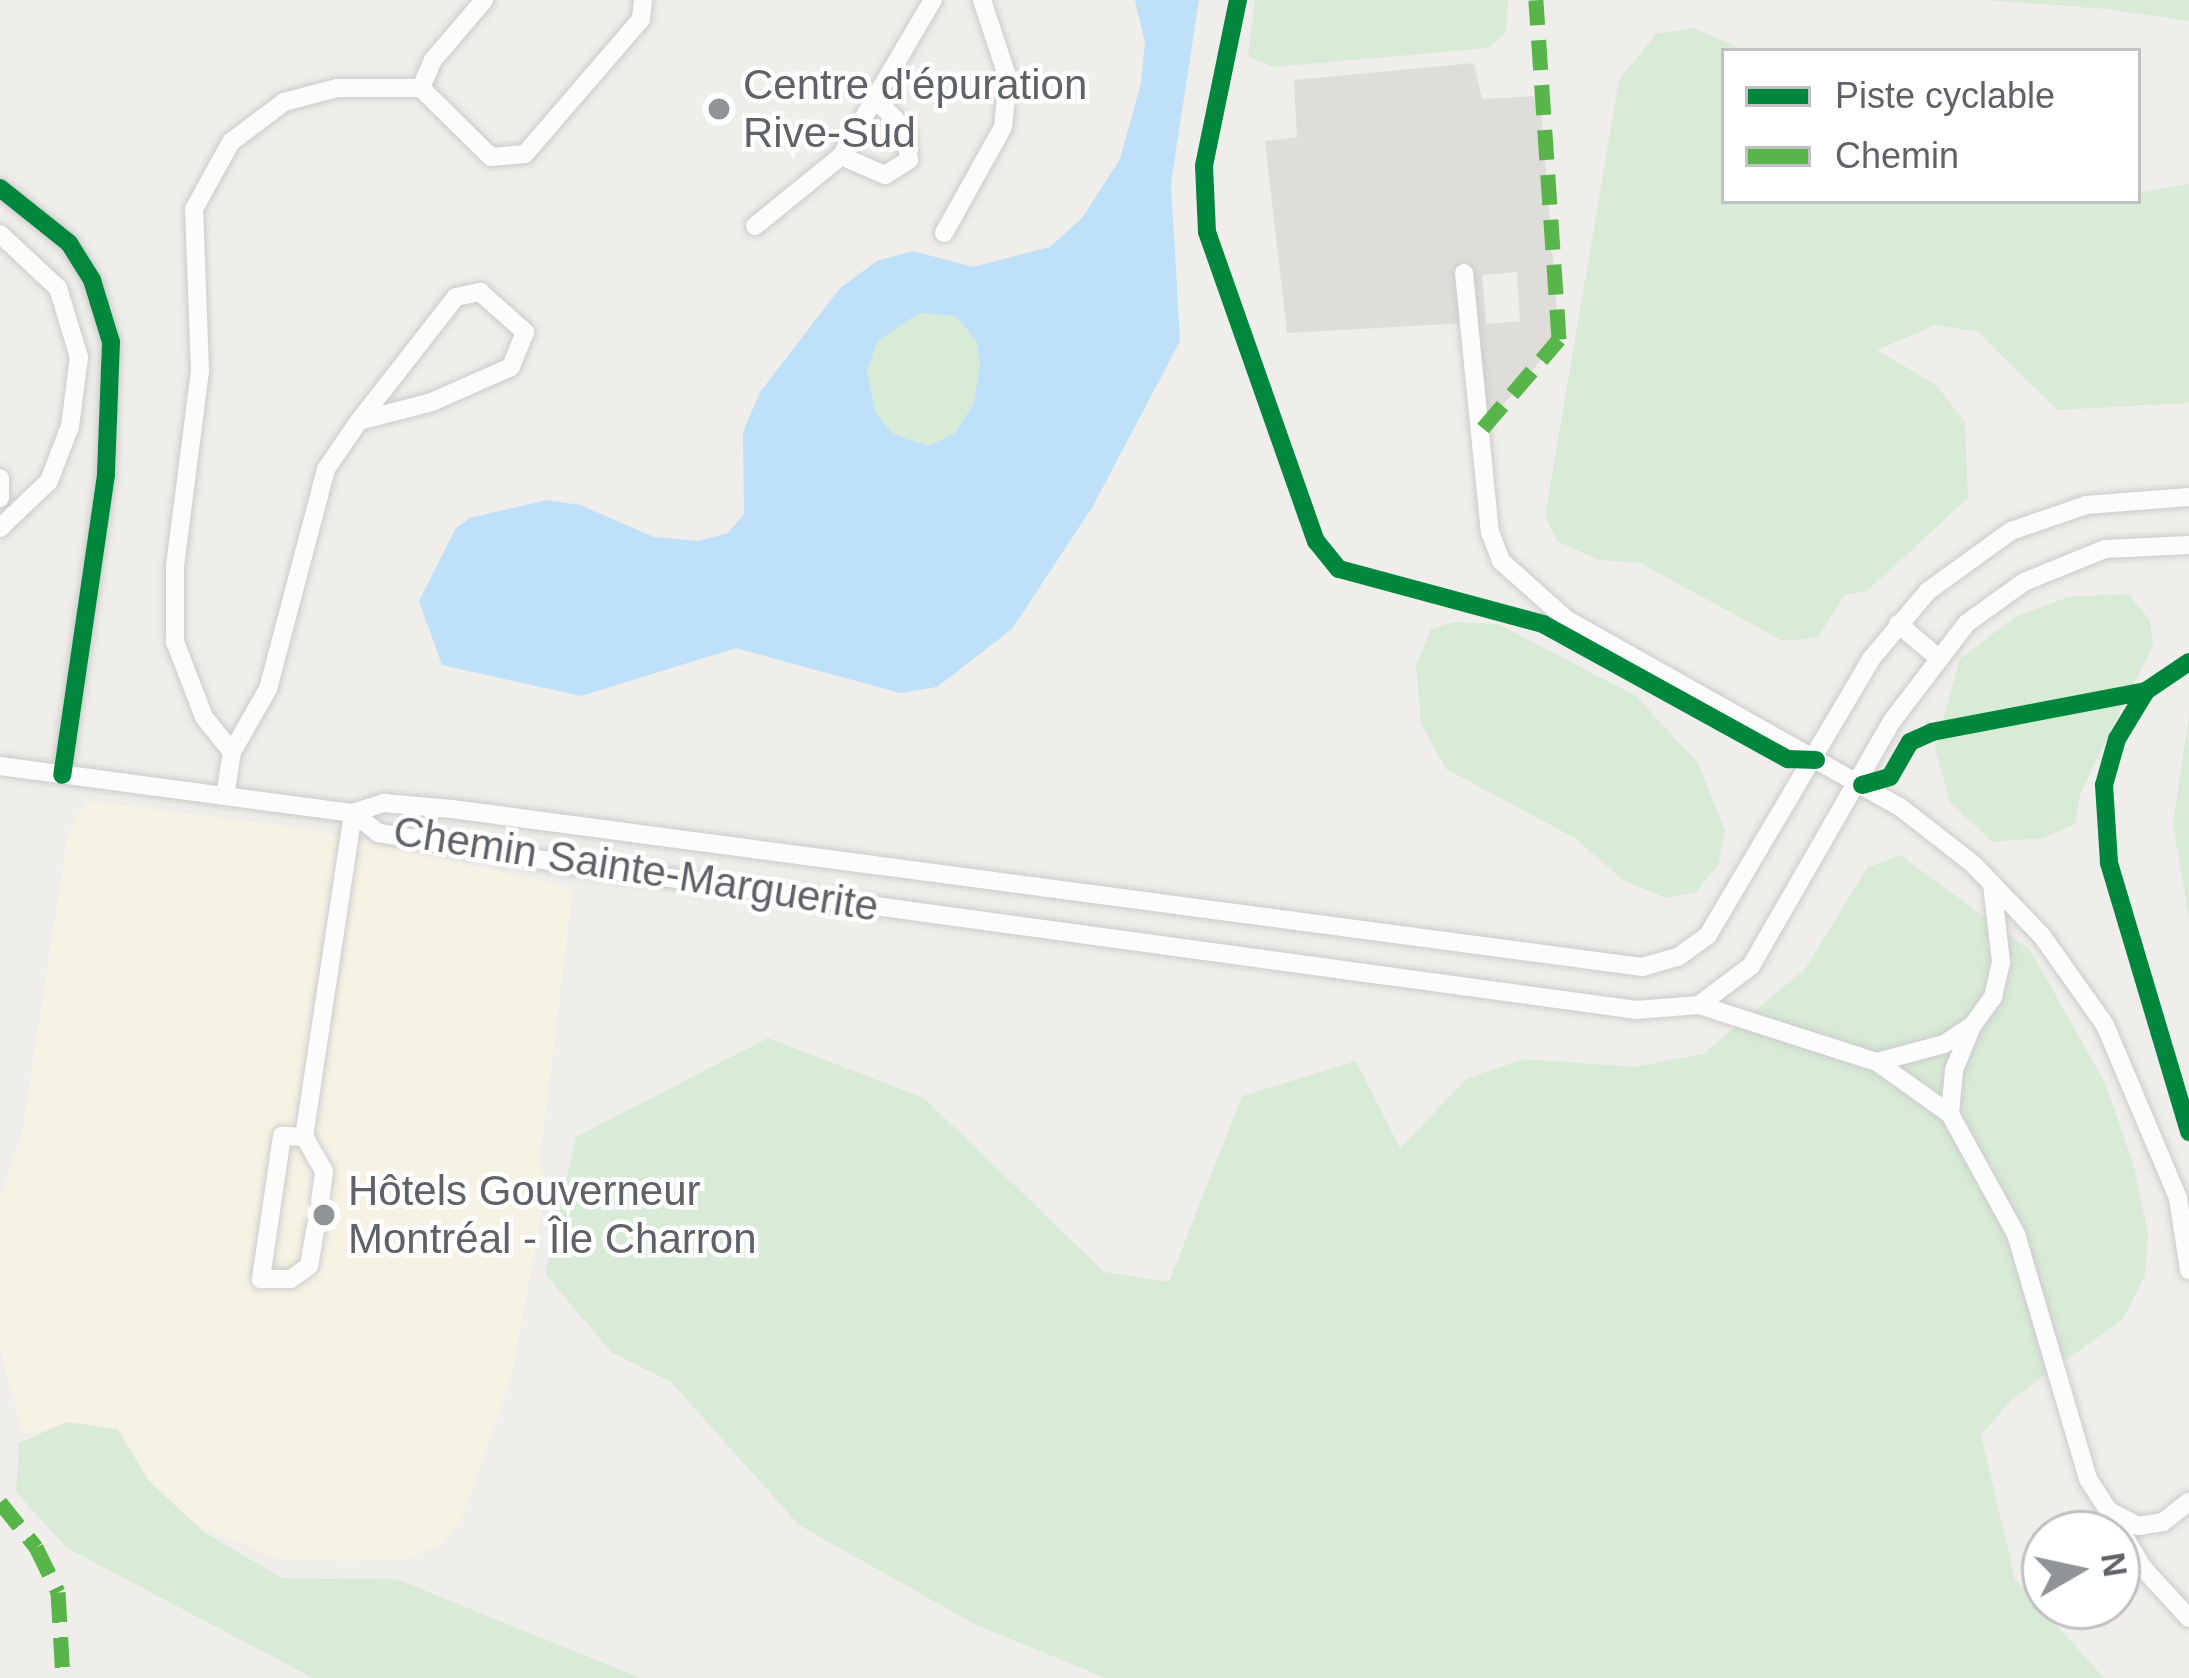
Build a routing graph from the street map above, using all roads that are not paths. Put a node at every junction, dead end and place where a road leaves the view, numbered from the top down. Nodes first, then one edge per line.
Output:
1 (484, 0) edge
2 (644, 0) edge
3 (933, 0) edge
4 (982, 0) edge
5 (421, 88) junction
6 (878, 102) junction
7 (841, 156) junction
8 (0, 188) edge
9 (755, 226) dead end
10 (944, 233) dead end
11 (0, 234) edge
12 (1465, 273) dead end
13 (359, 421) junction
14 (0, 478) edge
15 (2189, 497) edge
16 (0, 498) edge
17 (0, 527) edge
18 (2189, 545) edge
19 (1898, 624) junction
20 (1935, 655) junction
21 (232, 752) junction
22 (1816, 760) junction
23 (0, 766) edge
24 (62, 775) junction
25 (1862, 785) junction
26 (225, 796) junction
27 (353, 813) junction
28 (1991, 883) junction
29 (1699, 1005) junction
30 (1972, 1026) junction
31 (1876, 1062) junction
32 (1950, 1114) junction
33 (304, 1137) junction
34 (320, 1201) dead end
35 (316, 1225) dead end
36 (2189, 1270) edge
37 (2189, 1502) edge
38 (2108, 1510) edge
39 (2141, 1523) edge
40 (2141, 1565) edge
41 (2189, 1618) edge

1 - 5 street
2 - 5 street
3 - 6 street
4 - 10 street
5 - 21 street
6 - 7 street
6 - 7 street
7 - 9 street
8 - 24 street
11 - 17 street
12 - 22 street
13 - 13 street
13 - 21 street
14 - 16 street
15 - 19 street, Chemin Sainte-Marguerite
18 - 20 street
19 - 20 street
19 - 22 street, Chemin Sainte-Marguerite
20 - 25 street
21 - 26 street
22 - 25 street
22 - 27 street, Chemin Sainte-Marguerite
23 - 24 street
24 - 26 street
25 - 28 street
25 - 29 street
26 - 27 street
27 - 29 street, Chemin Sainte-Marguerite
27 - 33 street
28 - 30 street
28 - 36 street
29 - 31 street
30 - 31 street
30 - 32 street
31 - 32 street
32 - 38 street
33 - 34 street
33 - 35 street
37 - 39 street
40 - 41 street

